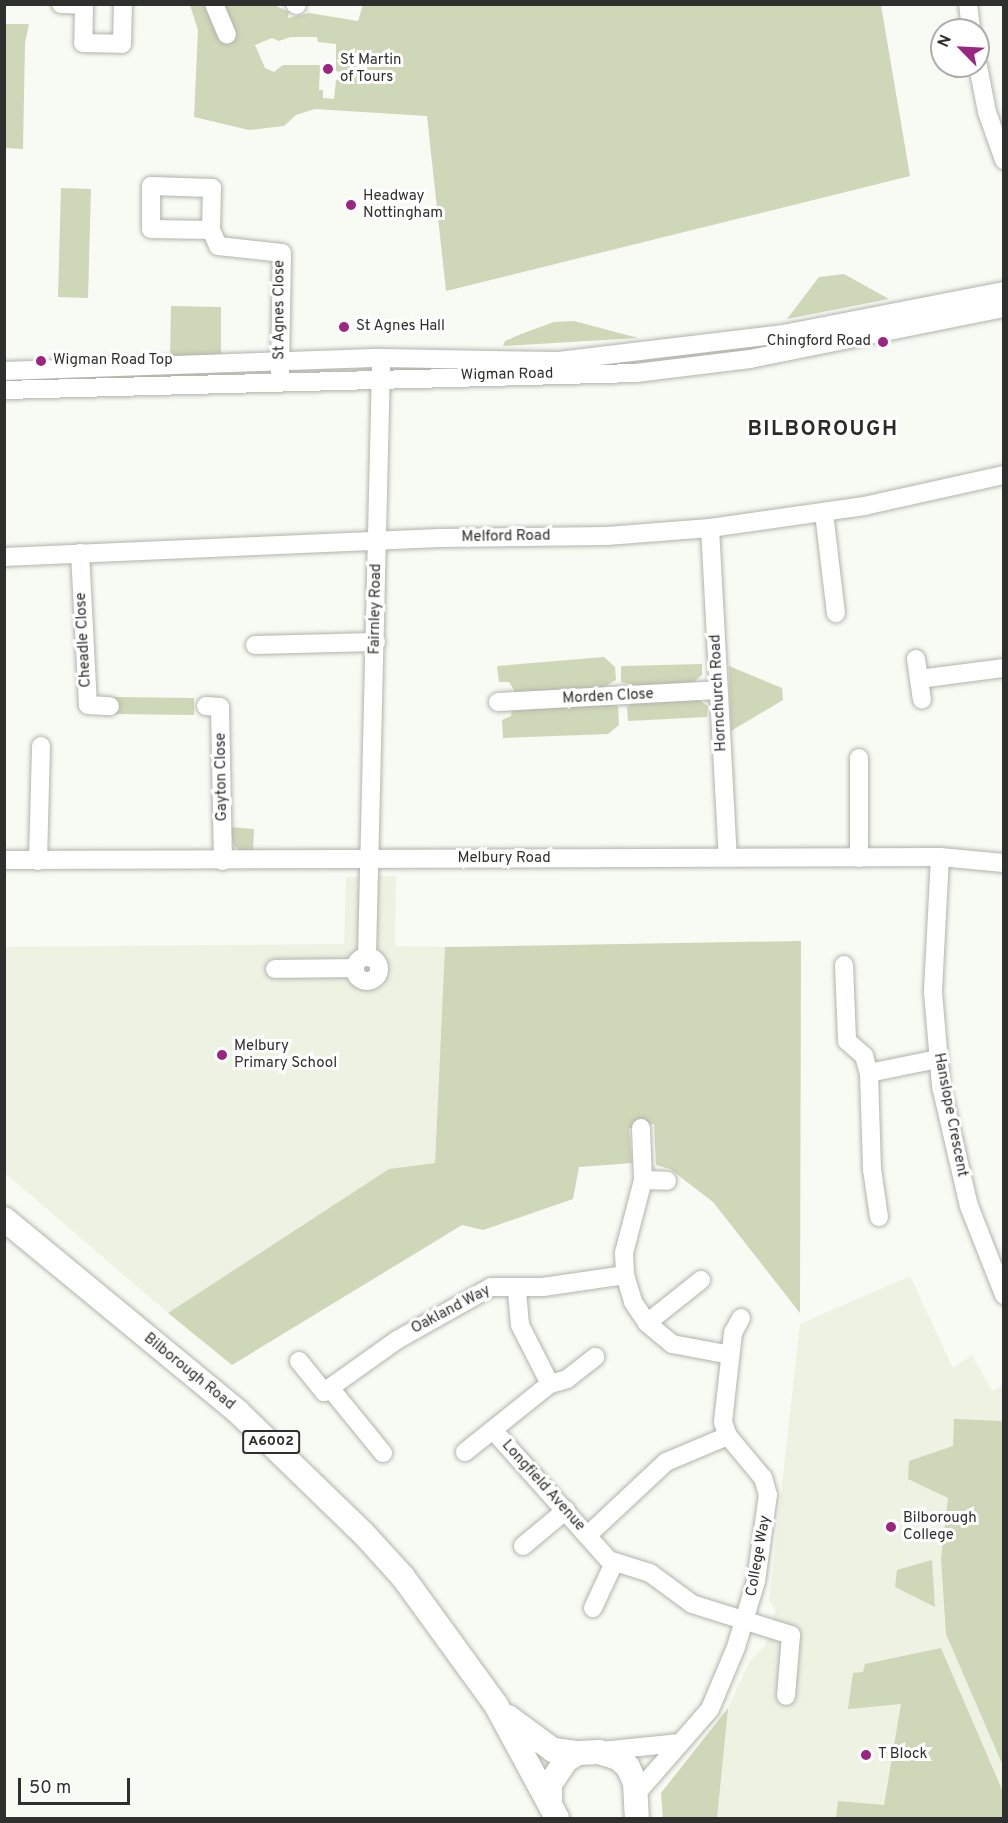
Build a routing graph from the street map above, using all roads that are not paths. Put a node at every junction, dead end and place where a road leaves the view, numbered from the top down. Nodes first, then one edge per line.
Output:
1 (61, 4) edge
2 (123, 4) edge
3 (214, 4) edge
4 (84, 5) edge
5 (227, 34) dead end
6 (980, 78) edge
7 (1004, 160) edge
8 (211, 230) dead end
9 (1004, 291) edge
10 (1004, 308) edge
11 (381, 358) junction
12 (279, 362) junction
13 (4, 371) edge
14 (381, 377) junction
15 (281, 384) junction
16 (4, 390) edge
17 (1004, 475) edge
18 (824, 513) junction
19 (710, 528) junction
20 (377, 540) junction
21 (80, 553) junction
22 (4, 557) edge
23 (836, 613) dead end
24 (376, 642) junction
25 (255, 645) dead end
26 (916, 659) dead end
27 (1004, 668) edge
28 (919, 679) junction
29 (718, 690) junction
30 (922, 700) dead end
31 (498, 702) dead end
32 (110, 706) dead end
33 (206, 706) dead end
34 (41, 746) dead end
35 (859, 758) dead end
36 (940, 857) junction
37 (728, 858) junction
38 (859, 858) junction
39 (367, 859) junction
40 (4, 860) edge
41 (38, 861) junction
42 (223, 861) junction
43 (1004, 863) edge
44 (844, 965) dead end
45 (274, 969) dead end
46 (938, 1059) junction
47 (867, 1064) junction
48 (641, 1128) dead end
49 (643, 1180) junction
50 (667, 1181) dead end
51 (879, 1217) dead end
52 (4, 1219) edge
53 (625, 1275) junction
54 (701, 1280) dead end
55 (517, 1288) junction
56 (1004, 1295) edge
57 (741, 1318) dead end
58 (647, 1323) junction
59 (730, 1355) junction
60 (595, 1358) dead end
61 (299, 1361) dead end
62 (550, 1384) junction
63 (330, 1388) junction
64 (493, 1431) junction
65 (728, 1436) junction
66 (465, 1452) dead end
67 (383, 1454) dead end
68 (566, 1510) junction
69 (588, 1535) junction
70 (523, 1546) dead end
71 (614, 1563) junction
72 (593, 1608) dead end
73 (745, 1621) junction
74 (786, 1696) dead end
75 (496, 1705) junction
76 (678, 1743) junction
77 (589, 1752) junction
78 (553, 1809) edge
79 (634, 1810) edge

1 - 4 street
2 - 4 street
3 - 5 street
6 - 7 street
8 - 12 street, St Agnes Close
9 - 11 street, Wigman Road
10 - 14 street, Wigman Road
11 - 12 street, Wigman Road
11 - 14 street, Fairnley Road
12 - 13 street, Wigman Road
12 - 15 street, St Agnes Close
14 - 15 street, Wigman Road
14 - 20 street, Fairnley Road
15 - 16 street, Wigman Road
17 - 18 street, Melford Road
18 - 19 street, Melford Road
18 - 23 street
19 - 20 street, Melford Road
19 - 29 street, Hornchurch Road
20 - 21 street, Melford Road
20 - 24 street, Fairnley Road
21 - 22 street, Melford Road
21 - 32 street, Cheadle Close
24 - 25 street
24 - 39 street, Fairnley Road
26 - 28 street
27 - 28 street
28 - 30 street
29 - 31 street, Morden Close
29 - 37 street, Hornchurch Road
33 - 42 street, Gayton Close
34 - 41 street
35 - 38 street
36 - 38 street, Melbury Road
36 - 43 street, Melbury Road
36 - 46 street, Hanslope Crescent
37 - 38 street, Melbury Road
37 - 39 street, Melbury Road
39 - 42 street, Melbury Road
39 - 45 street, Fairnley Road
40 - 41 street, Melbury Road
41 - 42 street, Melbury Road
44 - 47 street
46 - 47 street
46 - 56 street, Hanslope Crescent
47 - 51 street
48 - 49 street
49 - 50 street
49 - 53 street
52 - 75 main road, Bilborough Road / A6002
53 - 55 street, Oakland Way
53 - 58 street
54 - 58 street
55 - 62 street
55 - 63 street, Oakland Way
57 - 59 street
58 - 59 street
59 - 65 street
60 - 62 street, Longfield Avenue
61 - 63 street
62 - 64 street, Longfield Avenue
63 - 67 street
64 - 66 street
64 - 68 street, Longfield Avenue
65 - 69 street
65 - 73 street, College Way
68 - 69 street, Longfield Avenue
68 - 70 street
69 - 71 street, Longfield Avenue
71 - 72 street
71 - 73 street
73 - 74 street
73 - 76 street, College Way
75 - 77 main road, Bilborough Road / A6002
75 - 78 main road, Bilborough Road / A6002
76 - 77 street
76 - 79 street, College Way
77 - 78 main road, Bilborough Road / A6002
77 - 79 main road, Bilborough Road / A6002

